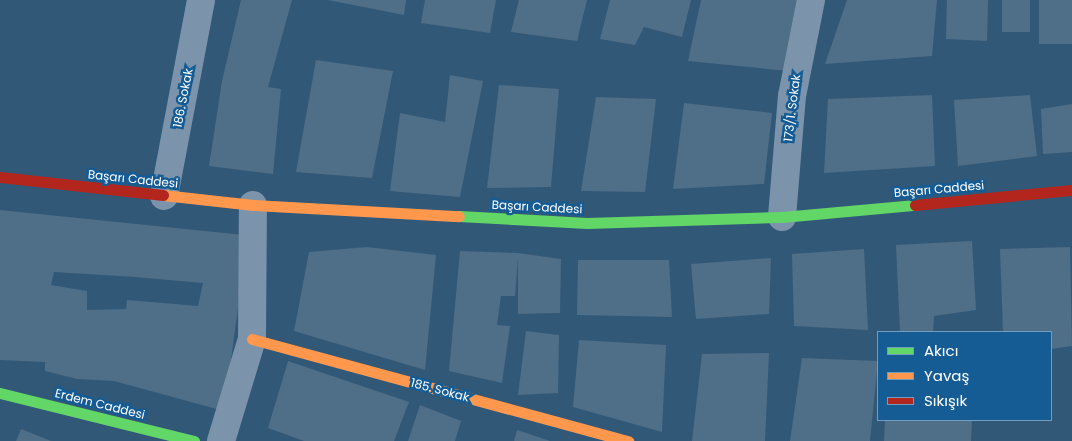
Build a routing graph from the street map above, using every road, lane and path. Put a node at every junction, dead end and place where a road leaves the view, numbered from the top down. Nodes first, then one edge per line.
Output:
1 (201, 0) edge
2 (811, 0) edge
3 (0, 177) edge
4 (1072, 190) edge
5 (164, 196) junction
6 (253, 205) junction
7 (782, 217) junction
8 (252, 339) junction
9 (0, 393) edge
10 (194, 441) edge
11 (221, 441) edge
12 (628, 441) edge

1 - 5 street, 186. Sokak
2 - 7 street, 173/1. Sokak
3 - 5 street, Başarı Caddesi
4 - 7 street, Başarı Caddesi
5 - 6 street, Başarı Caddesi
6 - 7 street, Başarı Caddesi
6 - 8 street
8 - 11 street
8 - 12 street, 185. Sokak
9 - 10 street, Erdem Caddesi

